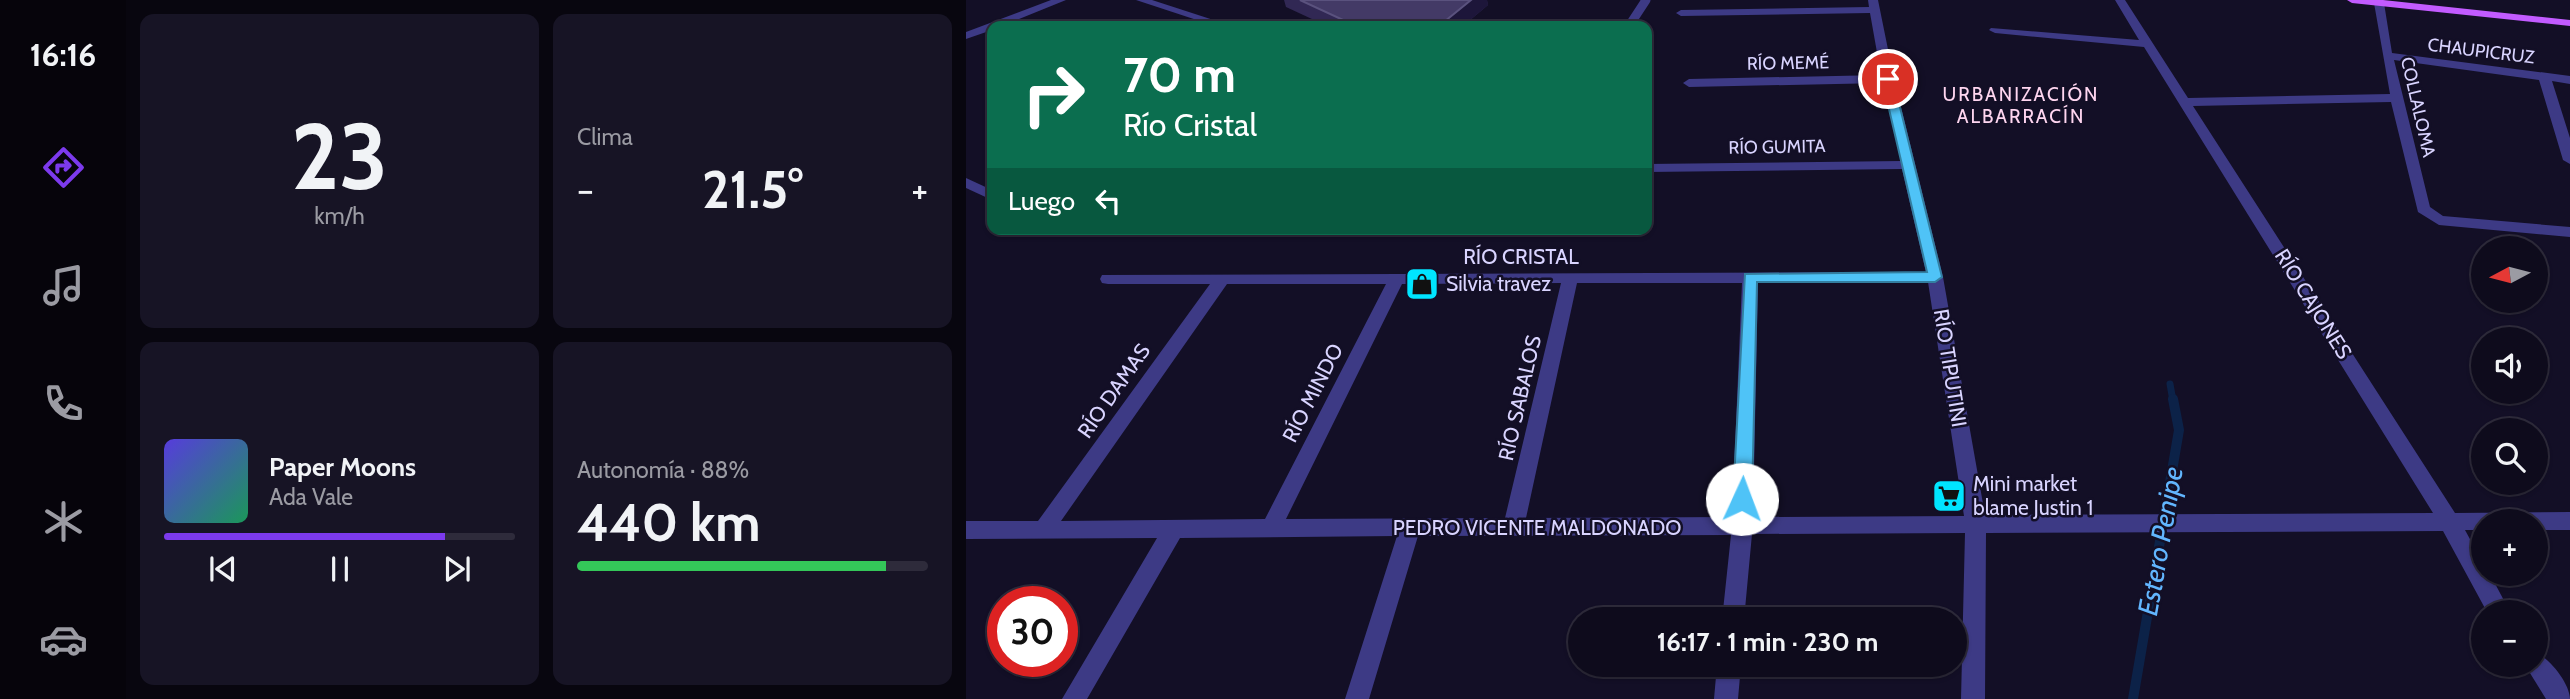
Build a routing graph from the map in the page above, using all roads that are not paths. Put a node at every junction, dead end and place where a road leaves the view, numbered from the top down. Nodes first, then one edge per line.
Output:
1 (1061, 0) edge
2 (1141, 0) edge
3 (1646, 0) edge
4 (2120, 0) edge
5 (2352, 0) edge
6 (2460, 0) edge
7 (2379, 3) junction
8 (1874, 5) edge
9 (2570, 11) edge
10 (1681, 13) dead end
11 (1002, 21) edge
12 (1210, 21) edge
13 (1632, 21) edge
14 (2570, 23) edge
15 (987, 26) edge
16 (1995, 30) dead end
17 (968, 33) edge
18 (987, 39) edge
19 (2150, 44) junction
20 (2387, 56) junction
21 (2544, 76) junction
22 (1888, 79) junction
23 (2570, 80) edge
24 (1689, 83) dead end
25 (2399, 98) junction
26 (2187, 102) junction
27 (2570, 160) edge
28 (1908, 165) junction
29 (1652, 168) edge
30 (966, 182) edge
31 (987, 192) edge
32 (2570, 232) edge
33 (1750, 277) junction
34 (1935, 277) junction
35 (1396, 278) junction
36 (1570, 278) junction
37 (1108, 279) dead end
38 (1222, 279) junction
39 (2449, 521) junction
40 (2570, 521) edge
41 (1976, 525) junction
42 (1742, 527) junction
43 (1410, 528) junction
44 (1513, 528) junction
45 (1174, 529) junction
46 (1271, 529) junction
47 (966, 530) edge
48 (1043, 530) junction
49 (2492, 600) edge
50 (1734, 607) edge
51 (1728, 677) edge
52 (2545, 677) edge
53 (1073, 699) edge
54 (1357, 699) edge
55 (1726, 699) edge
56 (1973, 699) edge
57 (2561, 699) edge

1 - 11 street
2 - 12 street
3 - 13 lane
4 - 19 street, RÍO CAJONES
5 - 7 main road
6 - 9 main road
7 - 14 main road
7 - 20 street, COLLALOMA
8 - 10 street
8 - 22 street, RÍO TIPUTINI
15 - 17 street
16 - 19 street
17 - 18 street
19 - 26 street, RÍO CAJONES
20 - 21 street, CHAUPICRUZ
20 - 25 street, COLLALOMA
21 - 23 street, CHAUPICRUZ
21 - 27 street
22 - 24 street, RÍO MEMÉ
22 - 28 street, RÍO TIPUTINI
25 - 26 street
25 - 32 street, COLLALOMA
26 - 39 street, RÍO CAJONES
28 - 29 street, RÍO GUMITA
28 - 34 street, RÍO TIPUTINI
30 - 31 street
33 - 34 street, RÍO CRISTAL
33 - 36 street, RÍO CRISTAL
33 - 42 street
34 - 41 street, RÍO TIPUTINI
35 - 36 street, RÍO CRISTAL
35 - 38 street, RÍO CRISTAL
35 - 46 street, RÍO MINDO
36 - 44 street, RÍO SABALOS
37 - 38 street, RÍO CRISTAL
38 - 48 street, RÍO DAMAS
39 - 40 street, PEDRO VICENTE MALDONADO
39 - 41 street, PEDRO VICENTE MALDONADO
39 - 49 street, RÍO CAJONES
41 - 42 street, PEDRO VICENTE MALDONADO
41 - 56 street, RÍO TIPUTINI
42 - 44 street, PEDRO VICENTE MALDONADO
42 - 50 street
43 - 44 street, PEDRO VICENTE MALDONADO
43 - 46 street, PEDRO VICENTE MALDONADO
43 - 54 street
45 - 46 street, PEDRO VICENTE MALDONADO
45 - 48 street, PEDRO VICENTE MALDONADO
45 - 53 street
47 - 48 street, PEDRO VICENTE MALDONADO
51 - 55 street
52 - 57 street

